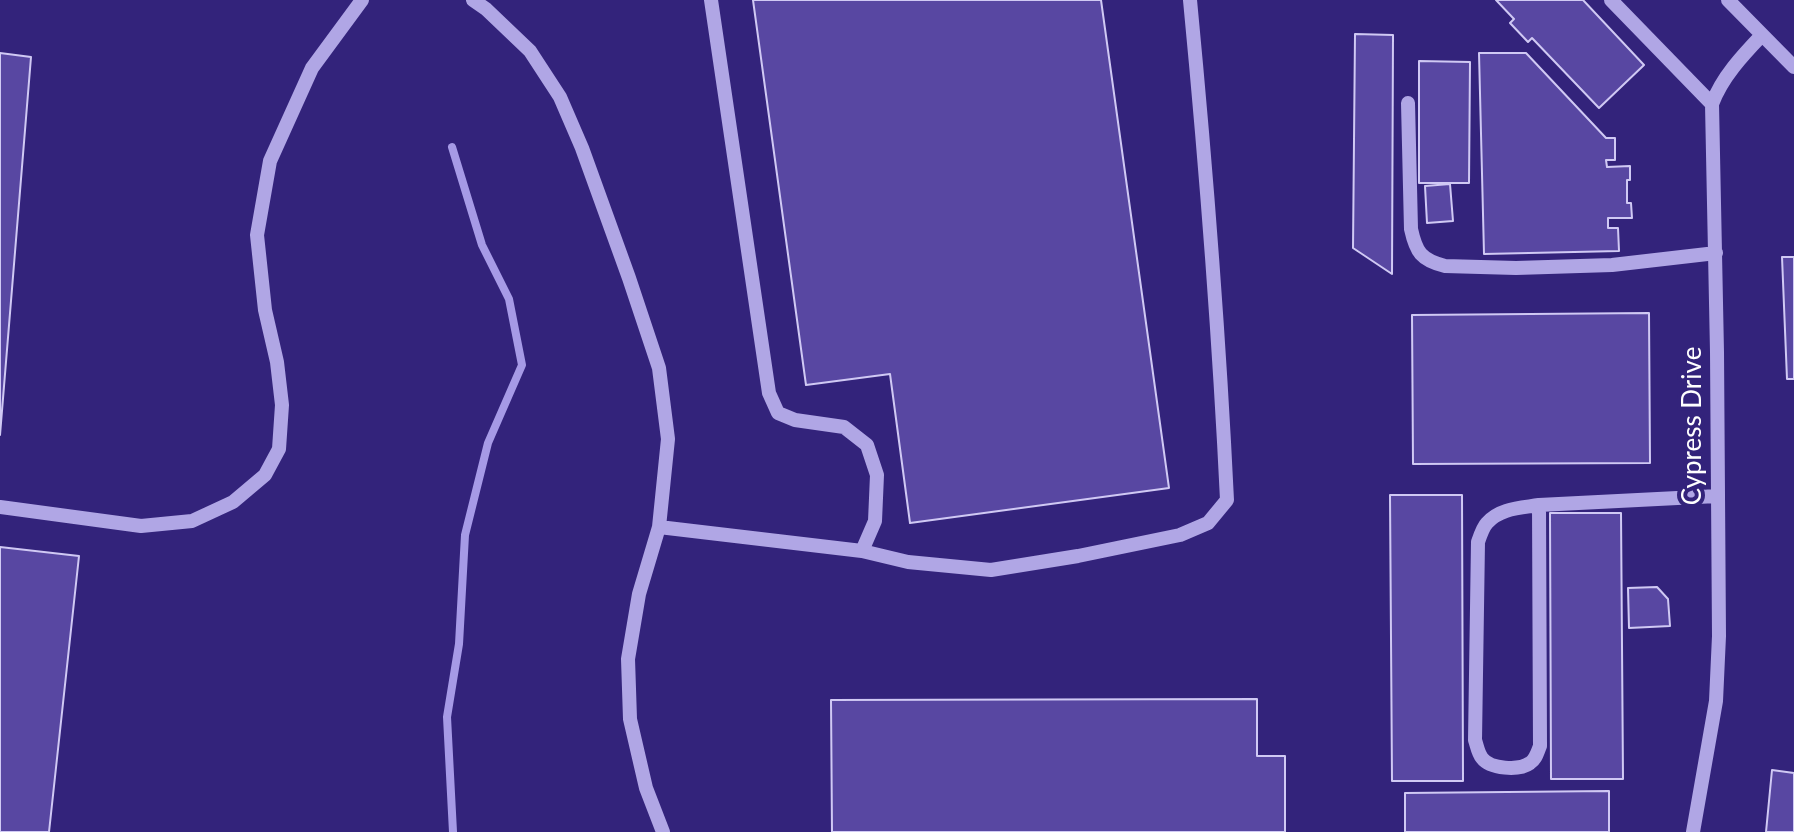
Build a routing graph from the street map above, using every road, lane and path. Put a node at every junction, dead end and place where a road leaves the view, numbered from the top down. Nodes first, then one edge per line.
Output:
1 (362, 0) edge
2 (473, 0) edge
3 (711, 0) edge
4 (1190, 0) edge
5 (1611, 0) edge
6 (1728, 0) edge
7 (1762, 35) junction
8 (1794, 67) edge
9 (1408, 103) dead end
10 (1712, 104) junction
11 (1716, 253) junction
12 (1717, 496) junction
13 (1539, 505) junction
14 (0, 507) edge
15 (659, 527) junction
16 (862, 551) junction
17 (663, 832) edge
18 (1693, 832) edge

1 - 14 street
2 - 15 street
3 - 16 street
4 - 16 street
5 - 10 street
6 - 7 street
7 - 8 street
7 - 10 street
9 - 11 street
10 - 11 street, Cypress Drive
11 - 12 street, Cypress Drive
12 - 13 street
12 - 18 street, Cypress Drive
13 - 13 street
15 - 16 street
15 - 17 street

